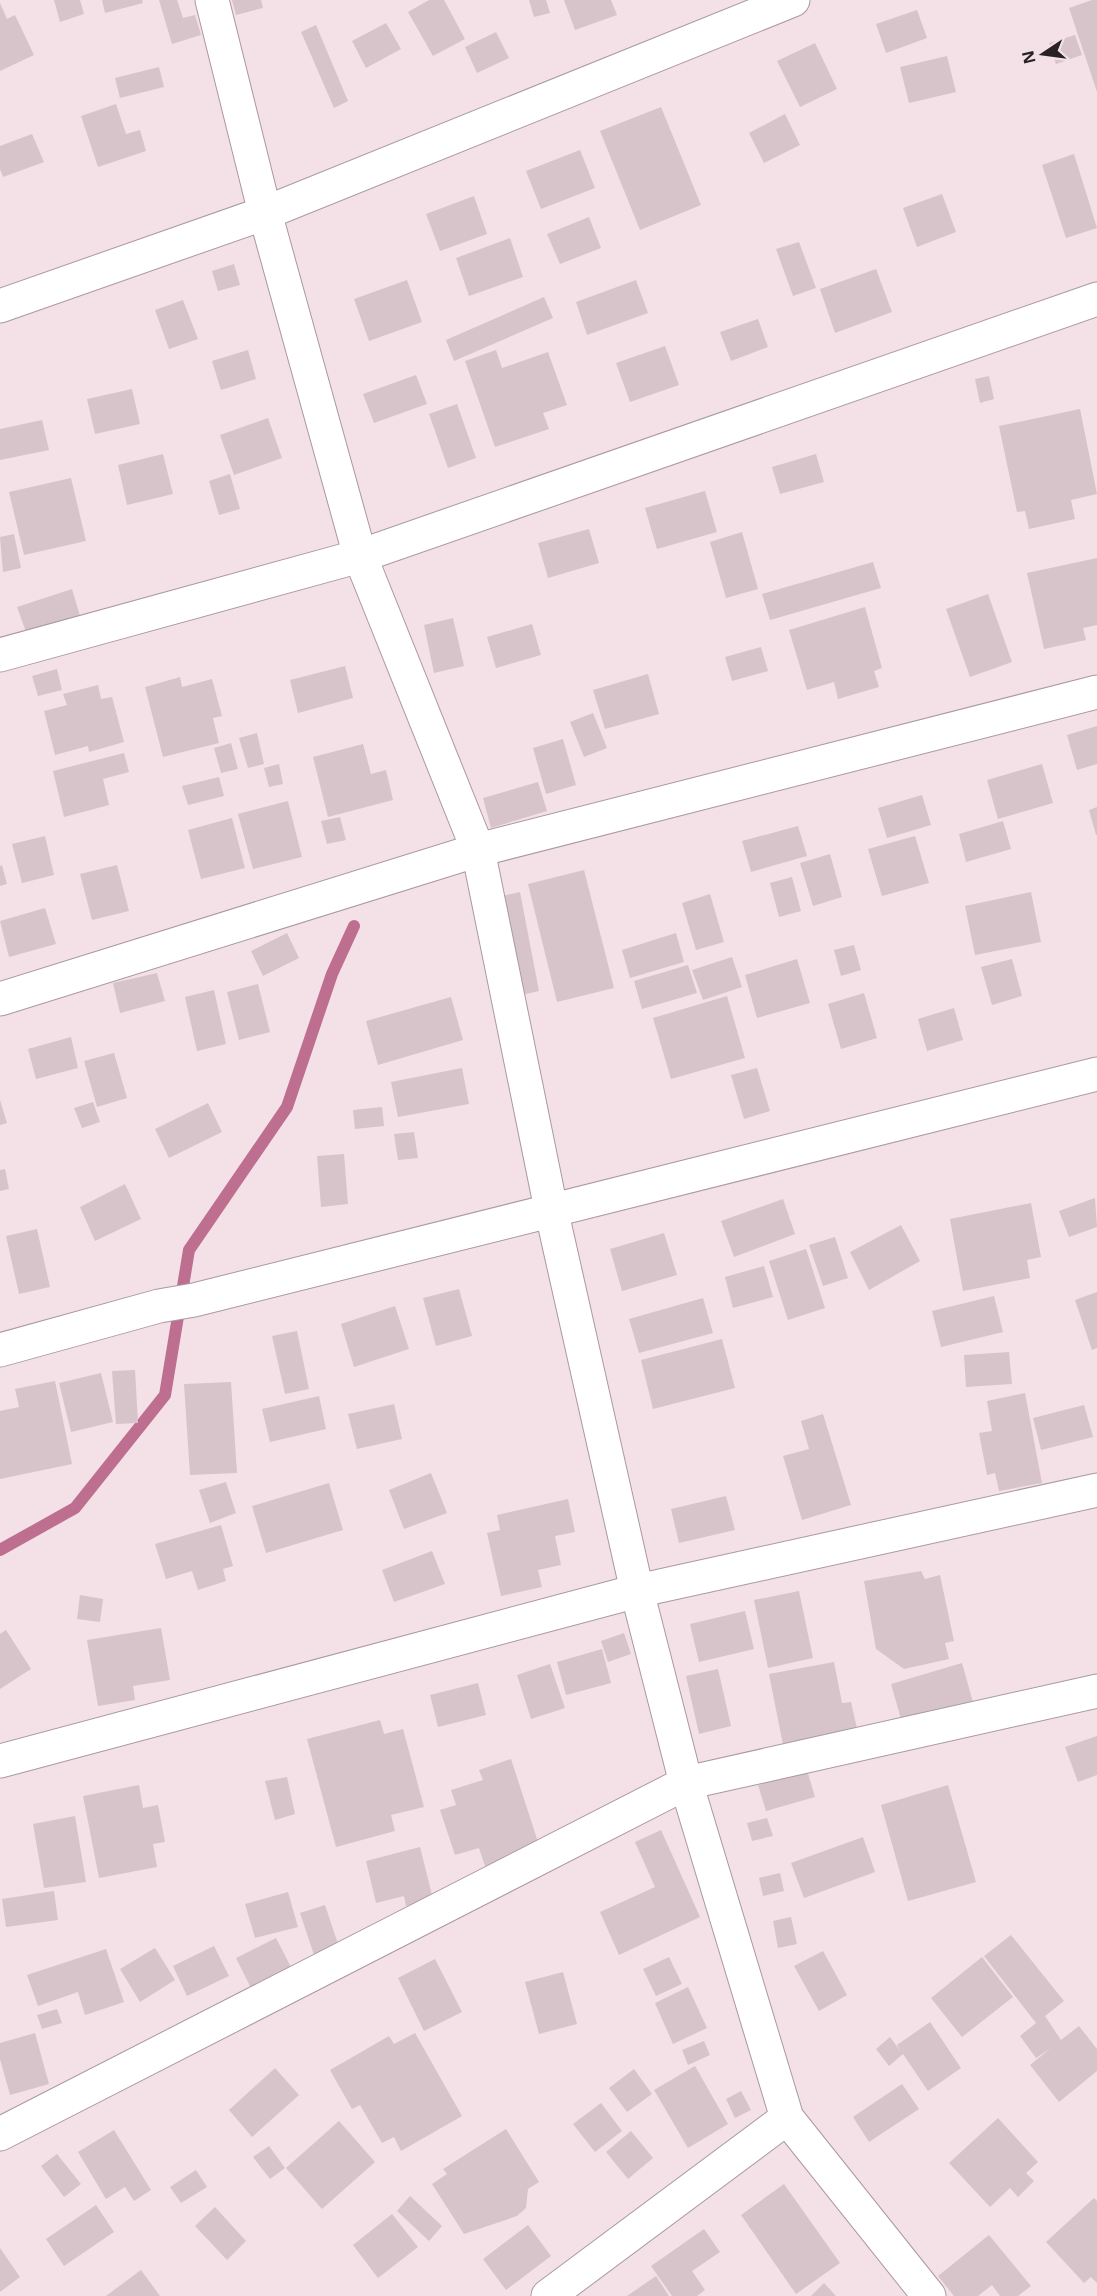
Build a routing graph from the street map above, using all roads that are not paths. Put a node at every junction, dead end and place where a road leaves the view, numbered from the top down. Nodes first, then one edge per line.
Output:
1 (212, 0) edge
2 (793, 0) edge
3 (265, 213) junction
4 (1097, 299) edge
5 (0, 306) edge
6 (360, 556) junction
7 (0, 655) edge
8 (1097, 692) edge
9 (478, 850) junction
10 (0, 999) edge
11 (1097, 1074) edge
12 (550, 1209) junction
13 (0, 1350) edge
14 (1097, 1490) edge
15 (638, 1591) junction
16 (1097, 1691) edge
17 (0, 1761) edge
18 (686, 1783) junction
19 (787, 2118) junction
20 (0, 2134) edge
21 (548, 2296) edge
22 (928, 2296) edge

1 - 3 street
2 - 3 street
3 - 5 street
3 - 6 street
4 - 6 street
6 - 7 street
6 - 9 street
8 - 9 street
9 - 10 street
9 - 12 street
11 - 12 street
12 - 13 street
12 - 15 street
14 - 15 street
15 - 17 street
15 - 18 street
16 - 18 street
18 - 19 street
18 - 20 street
19 - 21 street
19 - 22 street

